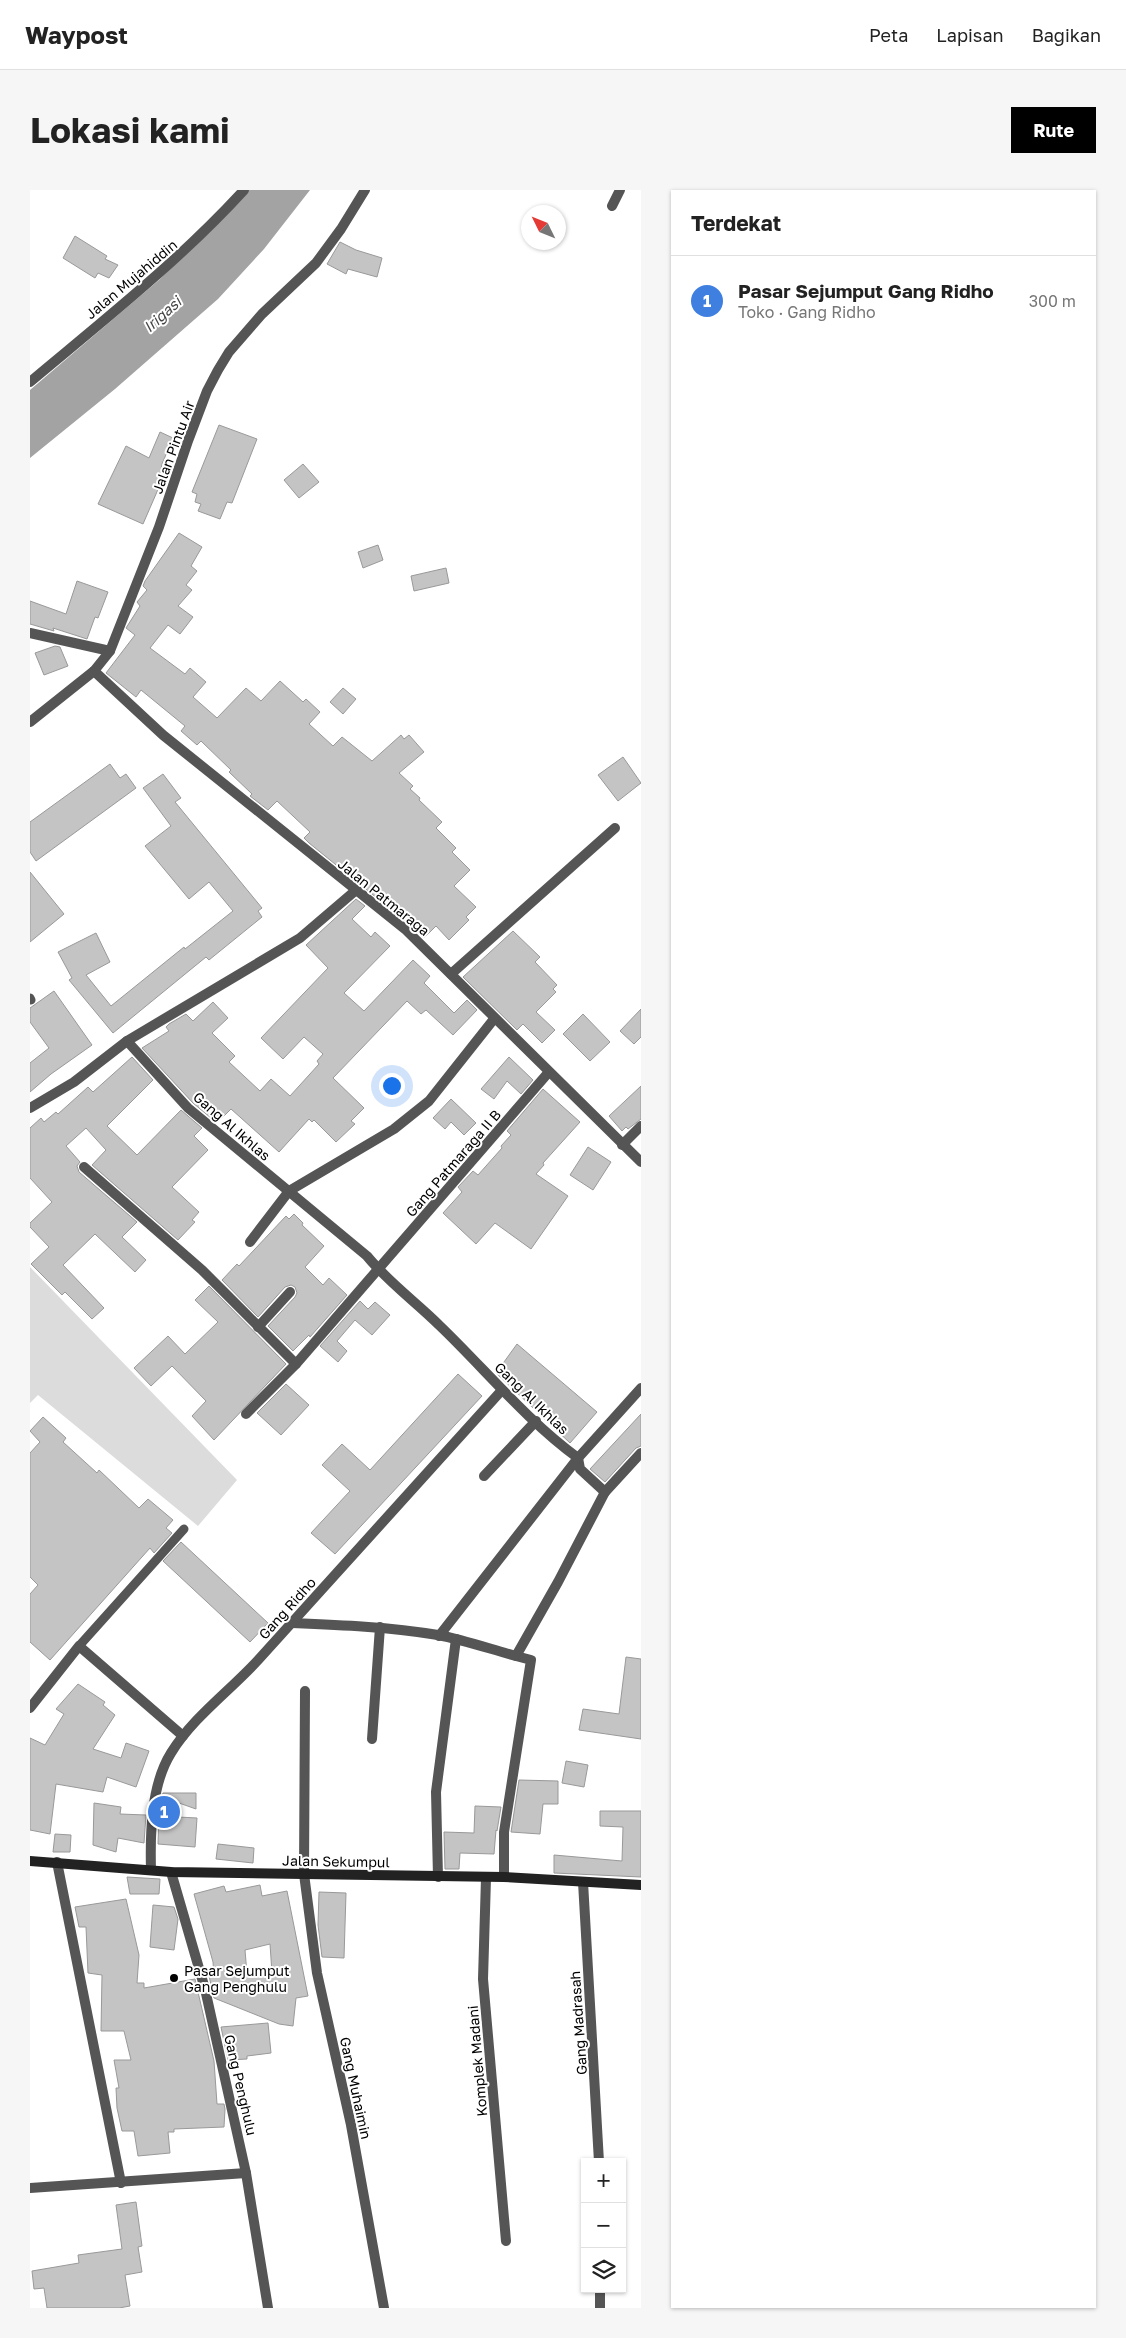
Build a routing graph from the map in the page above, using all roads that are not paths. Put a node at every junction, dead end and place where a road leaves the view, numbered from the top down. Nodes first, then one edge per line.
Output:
1 (244, 190) edge
2 (365, 190) edge
3 (620, 190) edge
4 (612, 206) dead end
5 (30, 382) edge
6 (30, 633) edge
7 (110, 652) junction
8 (94, 671) junction
9 (30, 722) edge
10 (615, 828) dead end
11 (355, 891) junction
12 (451, 974) junction
13 (494, 1019) junction
14 (127, 1041) junction
15 (548, 1073) junction
16 (30, 1108) edge
17 (641, 1126) edge
18 (622, 1145) junction
19 (641, 1162) edge
20 (84, 1168) dead end
21 (289, 1191) junction
22 (250, 1242) dead end
23 (378, 1270) junction
24 (290, 1292) dead end
25 (258, 1327) junction
26 (296, 1364) junction
27 (641, 1388) edge
28 (502, 1390) junction
29 (246, 1414) dead end
30 (536, 1421) junction
31 (641, 1453) edge
32 (578, 1458) junction
33 (484, 1476) dead end
34 (605, 1492) junction
35 (184, 1528) dead end
36 (292, 1623) junction
37 (380, 1627) junction
38 (439, 1636) junction
39 (456, 1639) junction
40 (79, 1646) junction
41 (516, 1656) junction
42 (305, 1691) dead end
43 (30, 1708) edge
44 (183, 1736) junction
45 (372, 1739) dead end
46 (30, 1861) edge
47 (57, 1862) junction
48 (151, 1870) junction
49 (171, 1872) junction
50 (304, 1874) junction
51 (438, 1877) junction
52 (504, 1877) junction
53 (486, 1878) junction
54 (583, 1882) junction
55 (641, 1885) edge
56 (599, 2158) edge
57 (246, 2173) junction
58 (121, 2183) junction
59 (30, 2188) edge
60 (506, 2241) dead end
61 (600, 2293) edge
62 (268, 2308) edge
63 (384, 2308) edge
64 (600, 2308) edge

1 - 5 street, Jalan Mujahiddin
2 - 7 street, Jalan Pintu Air
3 - 4 street
6 - 7 street
7 - 8 street, Jalan Pintu Air
8 - 9 street, Jalan Pintu Air
8 - 11 street, Jalan Patmaraga
10 - 12 street
11 - 12 street, Jalan Patmaraga
11 - 14 street
12 - 13 street, Jalan Patmaraga
13 - 15 street, Jalan Patmaraga
13 - 21 street
14 - 16 street
14 - 21 street, Gang Al Ikhlas
15 - 18 street, Jalan Patmaraga
15 - 23 street, Gang Patmaraga II B
17 - 18 street
18 - 19 street, Jalan Patmaraga
20 - 25 street
21 - 22 street
21 - 23 street, Gang Al Ikhlas
23 - 26 street, Gang Patmaraga II B
23 - 28 street, Gang Al Ikhlas
24 - 25 street
25 - 26 street
26 - 29 street, Gang Patmaraga II B
27 - 32 street
28 - 30 street, Gang Al Ikhlas
28 - 36 street, Gang Ridho
30 - 32 street, Gang Al Ikhlas
30 - 33 street
31 - 34 street
32 - 34 street, Gang Al Ikhlas
32 - 38 street
34 - 41 street
35 - 40 lane
36 - 37 street
36 - 44 street, Gang Ridho
37 - 38 street
37 - 45 street
38 - 39 street
39 - 41 street
39 - 51 street
40 - 43 street
40 - 44 street
41 - 52 street
42 - 50 street, Gang Muhaimin
44 - 48 street, Gang Ridho
46 - 47 main road, Jalan Sekumpul
47 - 48 main road, Jalan Sekumpul
47 - 58 street
48 - 49 main road, Jalan Sekumpul
49 - 50 main road, Jalan Sekumpul
49 - 57 street, Gang Penghulu
50 - 51 main road, Jalan Sekumpul
50 - 63 street, Gang Muhaimin
51 - 53 main road, Jalan Sekumpul
52 - 53 main road, Jalan Sekumpul
52 - 54 main road, Jalan Sekumpul
53 - 60 street, Komplek Madani
54 - 55 main road, Jalan Sekumpul
54 - 56 street, Gang Madrasah
57 - 58 street
57 - 62 street, Gang Penghulu
58 - 59 street
61 - 64 street

